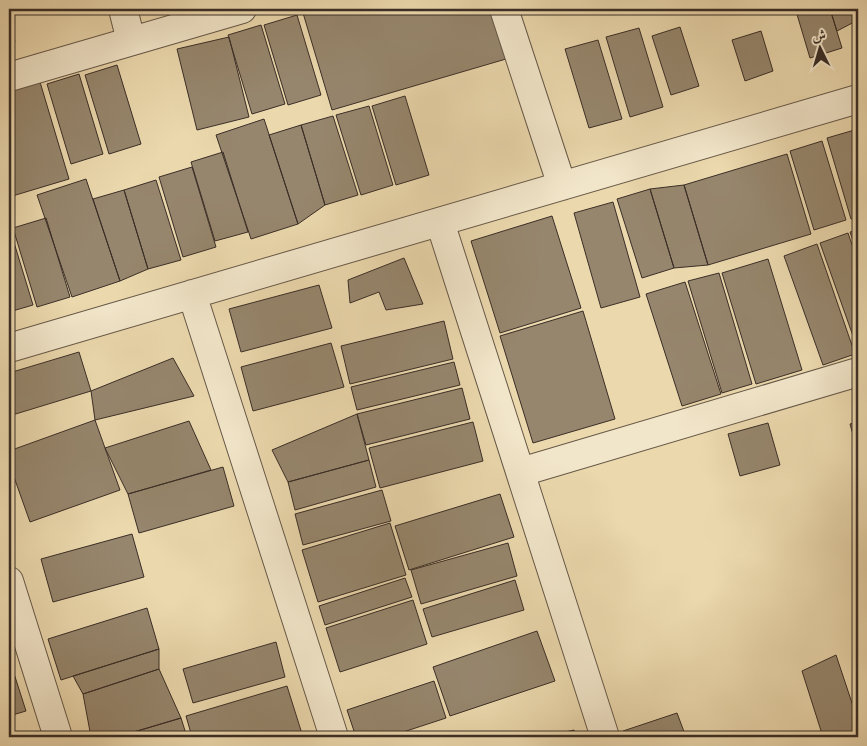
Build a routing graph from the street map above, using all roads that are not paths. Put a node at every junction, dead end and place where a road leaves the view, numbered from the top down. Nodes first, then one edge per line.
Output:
1 (123, 9) edge
2 (242, 9) edge
3 (504, 9) edge
4 (132, 41) junction
5 (9, 77) edge
6 (858, 99) edge
7 (562, 186) junction
8 (440, 222) junction
9 (192, 294) junction
10 (9, 348) edge
11 (858, 372) edge
12 (521, 472) junction
13 (9, 581) edge
14 (58, 737) edge
15 (334, 737) edge
16 (605, 737) edge

1 - 4 street
2 - 4 street
3 - 7 street
4 - 5 street
6 - 7 street
7 - 8 street
8 - 9 street
8 - 12 street
9 - 10 street
9 - 15 street
11 - 12 street
12 - 16 street
13 - 14 street

